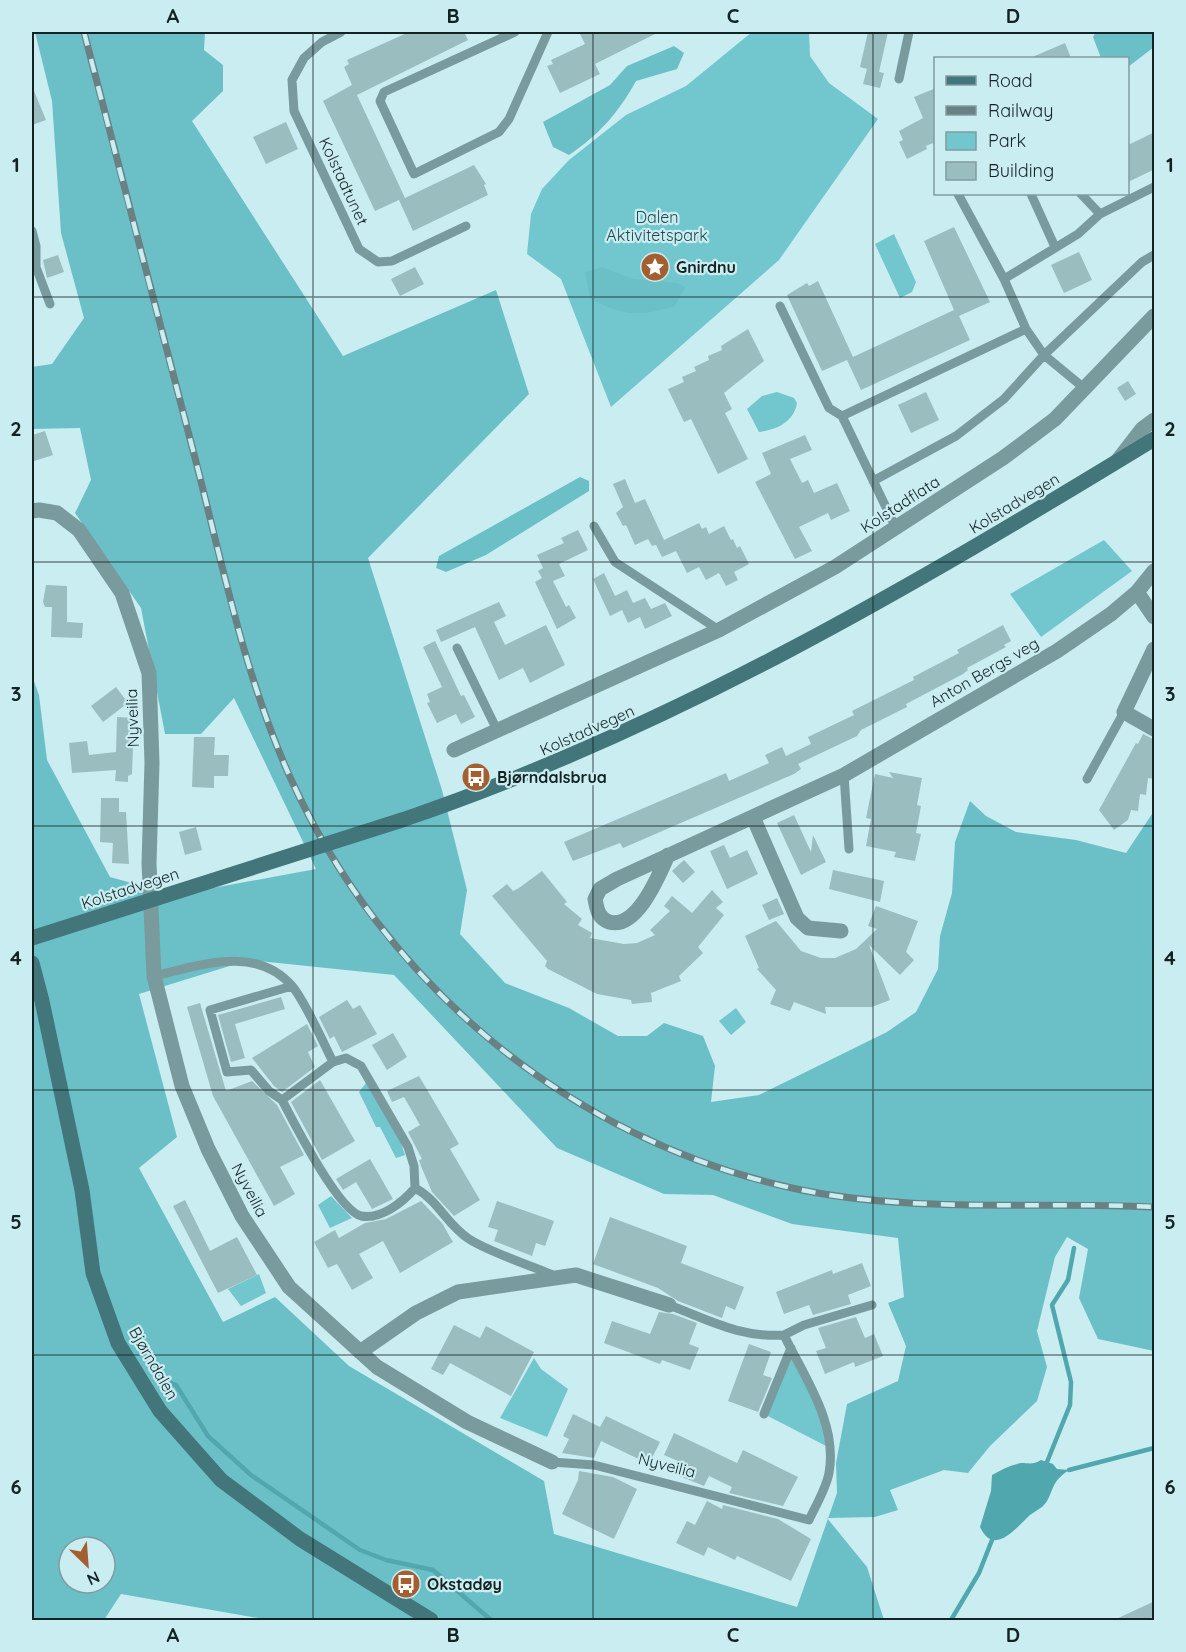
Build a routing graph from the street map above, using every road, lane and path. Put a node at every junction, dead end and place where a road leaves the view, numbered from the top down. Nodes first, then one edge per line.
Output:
1 (342, 32) edge
2 (515, 32) edge
3 (548, 32) edge
4 (909, 32) edge
5 (899, 79) dead end
6 (1155, 187) edge
7 (959, 195) edge
8 (1031, 195) edge
9 (1082, 195) edge
10 (1100, 214) junction
11 (466, 226) dead end
12 (32, 231) edge
13 (1055, 247) junction
14 (1155, 255) edge
15 (1004, 279) junction
16 (50, 304) dead end
17 (780, 306) dead end
18 (1155, 316) edge
19 (1026, 329) junction
20 (1044, 355) junction
21 (1084, 388) junction
22 (842, 416) junction
23 (1155, 420) edge
24 (1155, 439) edge
25 (1116, 462) junction
26 (873, 481) junction
27 (32, 511) edge
28 (594, 526) dead end
29 (896, 528) junction
30 (1155, 571) edge
31 (1137, 592) junction
32 (1155, 617) edge
33 (719, 630) junction
34 (457, 648) dead end
35 (1155, 649) edge
36 (1124, 712) junction
37 (1155, 729) edge
38 (497, 730) junction
39 (454, 750) dead end
40 (844, 775) junction
41 (1087, 779) dead end
42 (753, 818) junction
43 (849, 849) dead end
44 (668, 855) junction
45 (841, 931) dead end
46 (32, 938) edge
47 (32, 963) edge
48 (154, 976) junction
49 (292, 986) junction
50 (333, 1062) junction
51 (282, 1100) junction
52 (415, 1188) junction
53 (558, 1278) junction
54 (669, 1305) joint
55 (872, 1305) dead end
56 (784, 1335) junction
57 (791, 1348) junction
58 (360, 1352) junction
59 (764, 1414) dead end
60 (552, 1462) joint
61 (431, 1620) edge

1 - 11 lane, Kolstadtunet
2 - 3 lane
4 - 5 lane
6 - 10 lane
7 - 15 lane
8 - 13 lane
9 - 10 lane
10 - 13 lane
12 - 16 lane
13 - 15 lane
14 - 20 lane
15 - 19 lane
17 - 22 lane
18 - 21 street, Kolstadflata
19 - 20 lane
19 - 22 lane
20 - 21 lane
20 - 26 lane
21 - 29 street, Kolstadflata
22 - 26 lane
23 - 25 street, Kolstadvegen
24 - 25 main road, Kolstadvegen
25 - 46 main road, Kolstadvegen, bridge
26 - 29 lane
27 - 48 street, Nyveilia
28 - 33 lane
29 - 33 street, Kolstadflata
30 - 31 street, Anton Bergs veg
31 - 32 street
31 - 40 street, Anton Bergs veg
33 - 38 street, Kolstadflata
34 - 38 lane
35 - 36 street
36 - 37 street
36 - 41 lane
38 - 39 street, Kolstadflata
40 - 42 street, Anton Bergs veg
40 - 43 lane
42 - 44 street, Anton Bergs veg
42 - 45 street
44 - 44 street, Anton Bergs veg
47 - 61 main road, Bjørndalen
48 - 49 lane
48 - 58 street, Nyveilia
49 - 50 lane
49 - 51 lane
50 - 51 lane
50 - 52 lane
51 - 52 lane
52 - 53 lane
53 - 54 street
53 - 58 street
54 - 56 lane
55 - 56 lane
56 - 57 lane, Nyveilia
57 - 59 lane
57 - 60 lane, Nyveilia
58 - 60 street, Nyveilia

